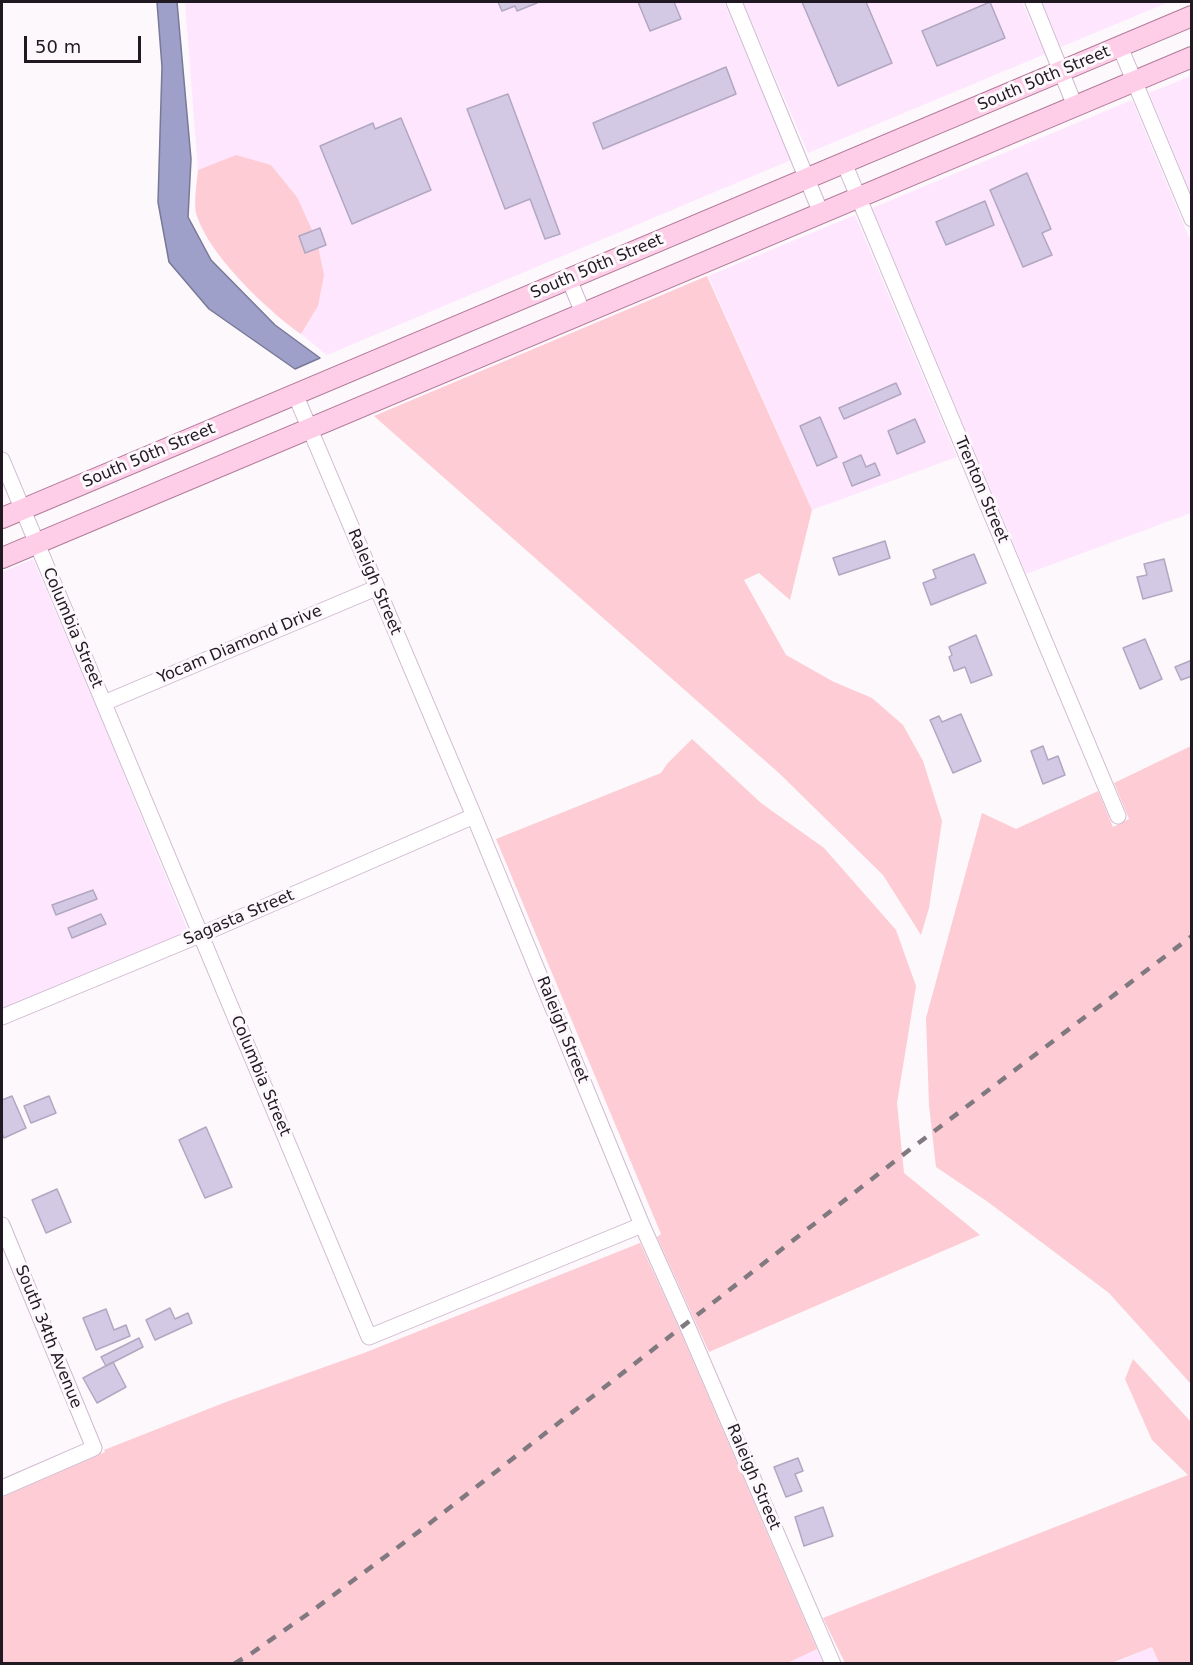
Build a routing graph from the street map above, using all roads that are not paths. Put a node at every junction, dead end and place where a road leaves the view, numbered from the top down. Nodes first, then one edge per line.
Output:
1 (734, 2) edge
2 (1033, 2) edge
3 (1191, 16) edge
4 (1120, 47) junction
5 (1191, 57) edge
6 (1062, 71) junction
7 (1134, 81) junction
8 (1075, 106) junction
9 (844, 163) junction
10 (808, 178) junction
11 (858, 197) junction
12 (822, 213) junction
13 (1191, 219) edge
14 (569, 279) junction
15 (584, 313) junction
16 (295, 394) junction
17 (309, 429) junction
18 (2, 460) edge
19 (21, 510) junction
20 (2, 518) edge
21 (36, 544) junction
22 (2, 558) edge
23 (376, 588) junction
24 (105, 703) junction
25 (474, 816) junction
26 (1118, 816) dead end
27 (200, 935) junction
28 (2, 1017) edge
29 (2, 1225) edge
30 (642, 1225) junction
31 (2, 1488) edge
32 (833, 1664) edge

1 - 10 street
2 - 6 street
3 - 4 main road, South 50th Street
4 - 6 main road, South 50th Street
4 - 7 street
5 - 7 main road
6 - 8 street
6 - 9 main road, South 50th Street
7 - 8 main road
7 - 13 street
8 - 11 main road
9 - 10 main road, South 50th Street
9 - 11 street, Trenton Street
10 - 12 street
10 - 14 main road, South 50th Street
11 - 12 main road
11 - 26 street, Trenton Street
12 - 15 main road
14 - 15 street
14 - 16 main road, South 50th Street
15 - 17 main road
16 - 17 street, Raleigh Street
16 - 19 main road, South 50th Street
17 - 21 main road
17 - 23 street, Raleigh Street
18 - 19 street, Columbia Street
19 - 20 main road, South 50th Street
19 - 21 street, Columbia Street
21 - 22 main road
21 - 24 street, Columbia Street
23 - 24 street, Yocam Diamond Drive
23 - 25 street, Raleigh Street
24 - 27 street, Columbia Street
25 - 27 street, Sagasta Street
25 - 30 street, Raleigh Street
27 - 28 street, Sagasta Street
27 - 30 street, Columbia Street
29 - 31 street, South 34th Avenue
30 - 32 street, Raleigh Street

